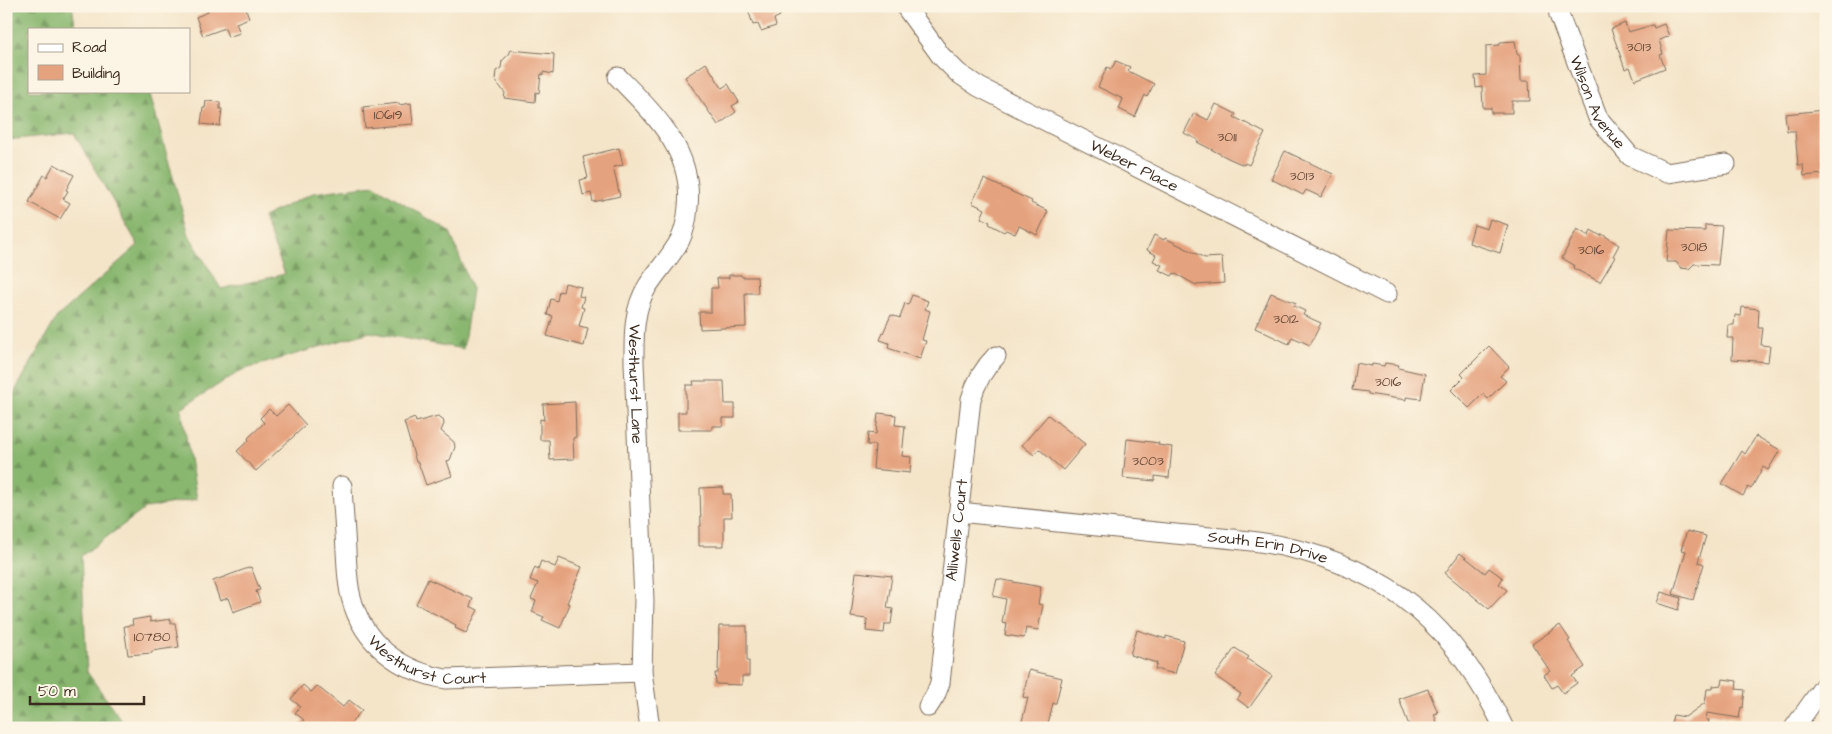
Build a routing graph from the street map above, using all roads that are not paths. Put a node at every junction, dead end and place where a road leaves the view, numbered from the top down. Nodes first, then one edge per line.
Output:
1 (905, 6) edge
2 (1558, 6) edge
3 (618, 77) dead end
4 (1726, 164) dead end
5 (1387, 294) dead end
6 (996, 356) dead end
7 (342, 486) dead end
8 (958, 512) junction
9 (642, 672) junction
10 (1826, 683) edge
11 (928, 707) dead end
12 (650, 728) edge
13 (1504, 728) edge
14 (1794, 728) edge

1 - 5 street, Weber Place
2 - 4 street, Wilson Avenue
3 - 9 street, Westhurst Lane
6 - 8 street, Alliwells Court
7 - 9 street, Westhurst Court
8 - 11 street, Alliwells Court
8 - 13 street, South Erin Drive
9 - 12 street, Westhurst Lane
10 - 14 street

